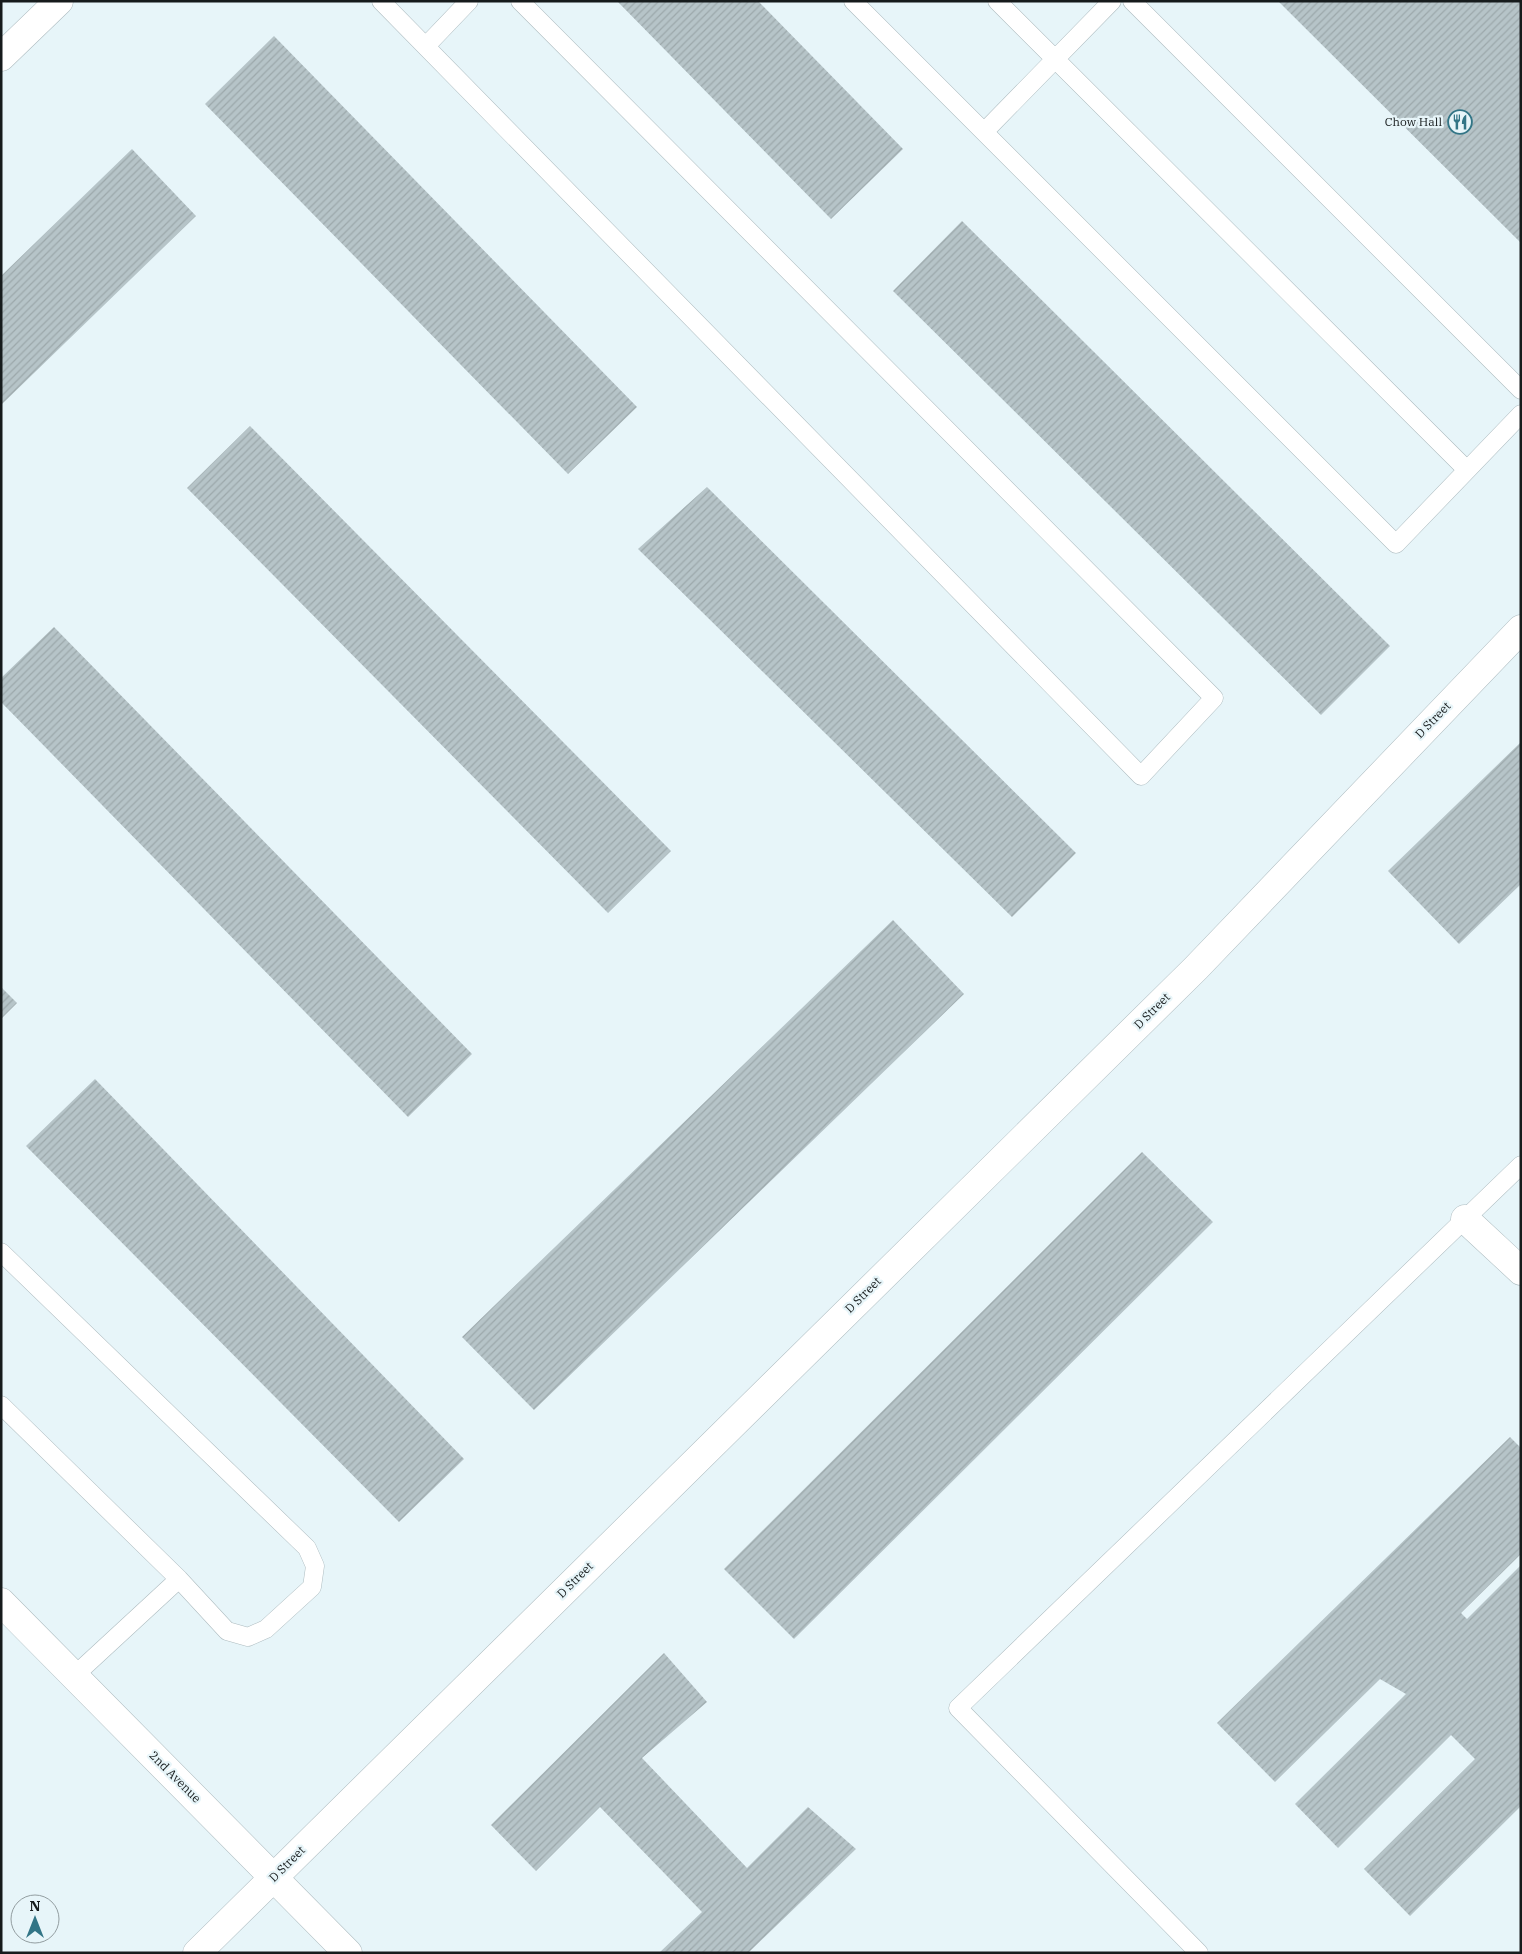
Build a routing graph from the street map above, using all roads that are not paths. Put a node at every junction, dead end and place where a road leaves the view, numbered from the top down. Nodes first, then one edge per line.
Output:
1 (58, 1) edge
2 (382, 1) edge
3 (470, 1) edge
4 (520, 1) edge
5 (853, 1) edge
6 (997, 1) edge
7 (1112, 1) edge
8 (1132, 1) edge
9 (426, 46) junction
10 (1, 57) edge
11 (1055, 59) junction
12 (984, 132) junction
13 (1521, 390) edge
14 (1521, 414) edge
15 (1467, 470) junction
16 (1521, 629) edge
17 (1521, 1166) edge
18 (1465, 1219) junction
19 (1, 1252) edge
20 (1521, 1271) edge
21 (1, 1405) edge
22 (179, 1579) junction
23 (1, 1602) edge
24 (74, 1676) junction
25 (274, 1877) junction
26 (197, 1953) edge
27 (348, 1953) edge
28 (1199, 1953) edge

1 - 10 street
2 - 9 lane
3 - 9 lane
4 - 9 lane
5 - 12 lane
6 - 11 lane
7 - 11 lane
8 - 13 lane
11 - 12 lane
11 - 15 lane
12 - 15 lane
14 - 15 lane
16 - 25 street, D Street
17 - 18 lane
18 - 20 street
18 - 28 lane
19 - 22 lane
21 - 22 lane
22 - 24 lane
23 - 24 street, 2nd Avenue
24 - 25 street, 2nd Avenue
25 - 26 street, D Street
25 - 27 street, 2nd Avenue

